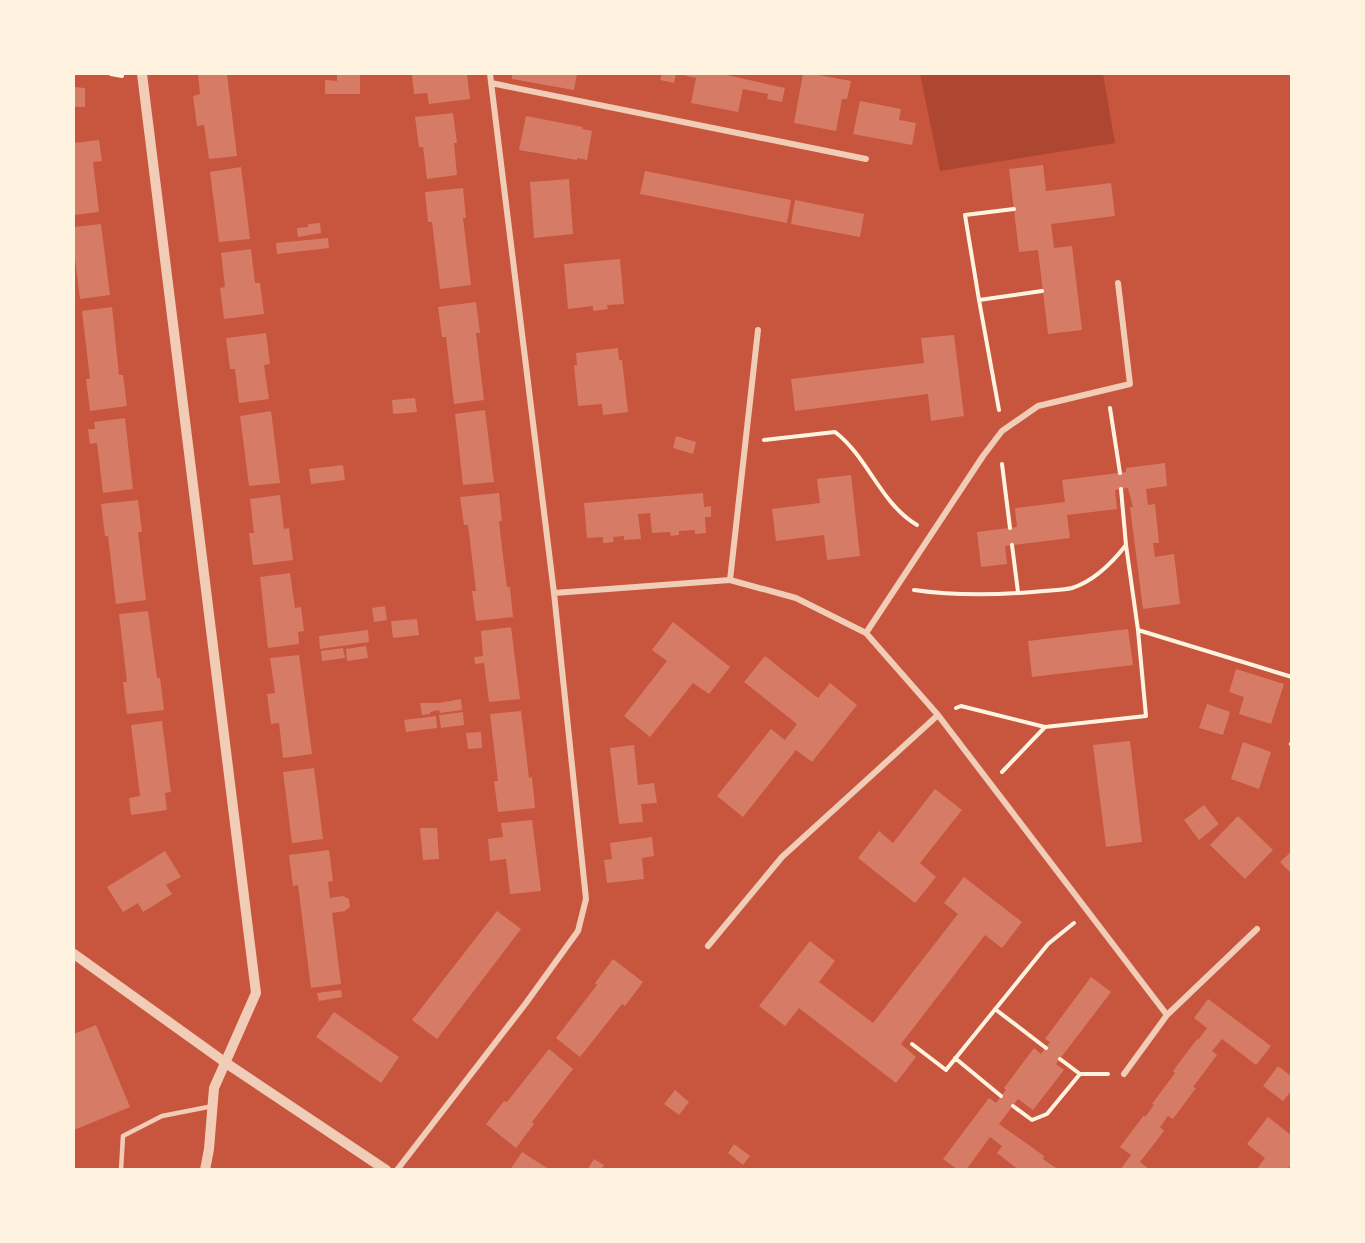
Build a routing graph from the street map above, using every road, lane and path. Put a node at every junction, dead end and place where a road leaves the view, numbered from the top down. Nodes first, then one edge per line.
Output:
1 (142, 74) edge
2 (490, 74) edge
3 (491, 83) junction
4 (866, 159) dead end
5 (1014, 209) dead end
6 (1118, 283) dead end
7 (1042, 291) dead end
8 (979, 300) junction
9 (758, 330) dead end
10 (1108, 389) junction
11 (1002, 432) junction
12 (745, 442) junction
13 (1120, 473) dead end
14 (1121, 489) dead end
15 (1010, 528) dead end
16 (932, 534) junction
17 (1012, 545) dead end
18 (1126, 545) junction
19 (730, 580) junction
20 (896, 588) junction
21 (1018, 592) junction
22 (554, 593) junction
23 (1138, 630) junction
24 (866, 633) junction
25 (1292, 676) edge
26 (938, 715) junction
27 (1045, 727) junction
28 (991, 783) junction
29 (1089, 911) junction
30 (1257, 929) dead end
31 (708, 946) dead end
32 (74, 954) edge
33 (995, 1009) junction
34 (1167, 1015) junction
35 (912, 1044) dead end
36 (1046, 1048) dead end
37 (956, 1058) junction
38 (1060, 1059) dead end
39 (226, 1063) junction
40 (1080, 1074) junction
41 (1124, 1074) joint
42 (1001, 1096) dead end
43 (213, 1106) junction
44 (1013, 1106) dead end
45 (122, 1170) edge
46 (205, 1170) edge
47 (386, 1170) edge
48 (397, 1170) edge

1 - 39 street
2 - 3 street
3 - 4 street
3 - 22 street
5 - 8 path
6 - 10 street
7 - 8 path
8 - 11 path
9 - 12 street
10 - 11 street
10 - 13 path
11 - 15 path
11 - 16 street
12 - 16 path
12 - 19 street
14 - 18 path
16 - 20 street
17 - 21 path
18 - 21 path
18 - 23 path
19 - 22 street
19 - 24 street
20 - 21 path
20 - 24 street
22 - 48 street
23 - 25 path
23 - 27 path
24 - 26 street
26 - 27 path
26 - 28 street
26 - 31 street
27 - 28 path
28 - 29 street
29 - 33 path
29 - 34 street
30 - 34 street
32 - 39 street
33 - 36 path
33 - 37 path
34 - 41 street
35 - 37 path
37 - 42 path
38 - 40 path
39 - 43 street
39 - 47 street
40 - 41 path
40 - 44 path
43 - 45 lane
43 - 46 street

